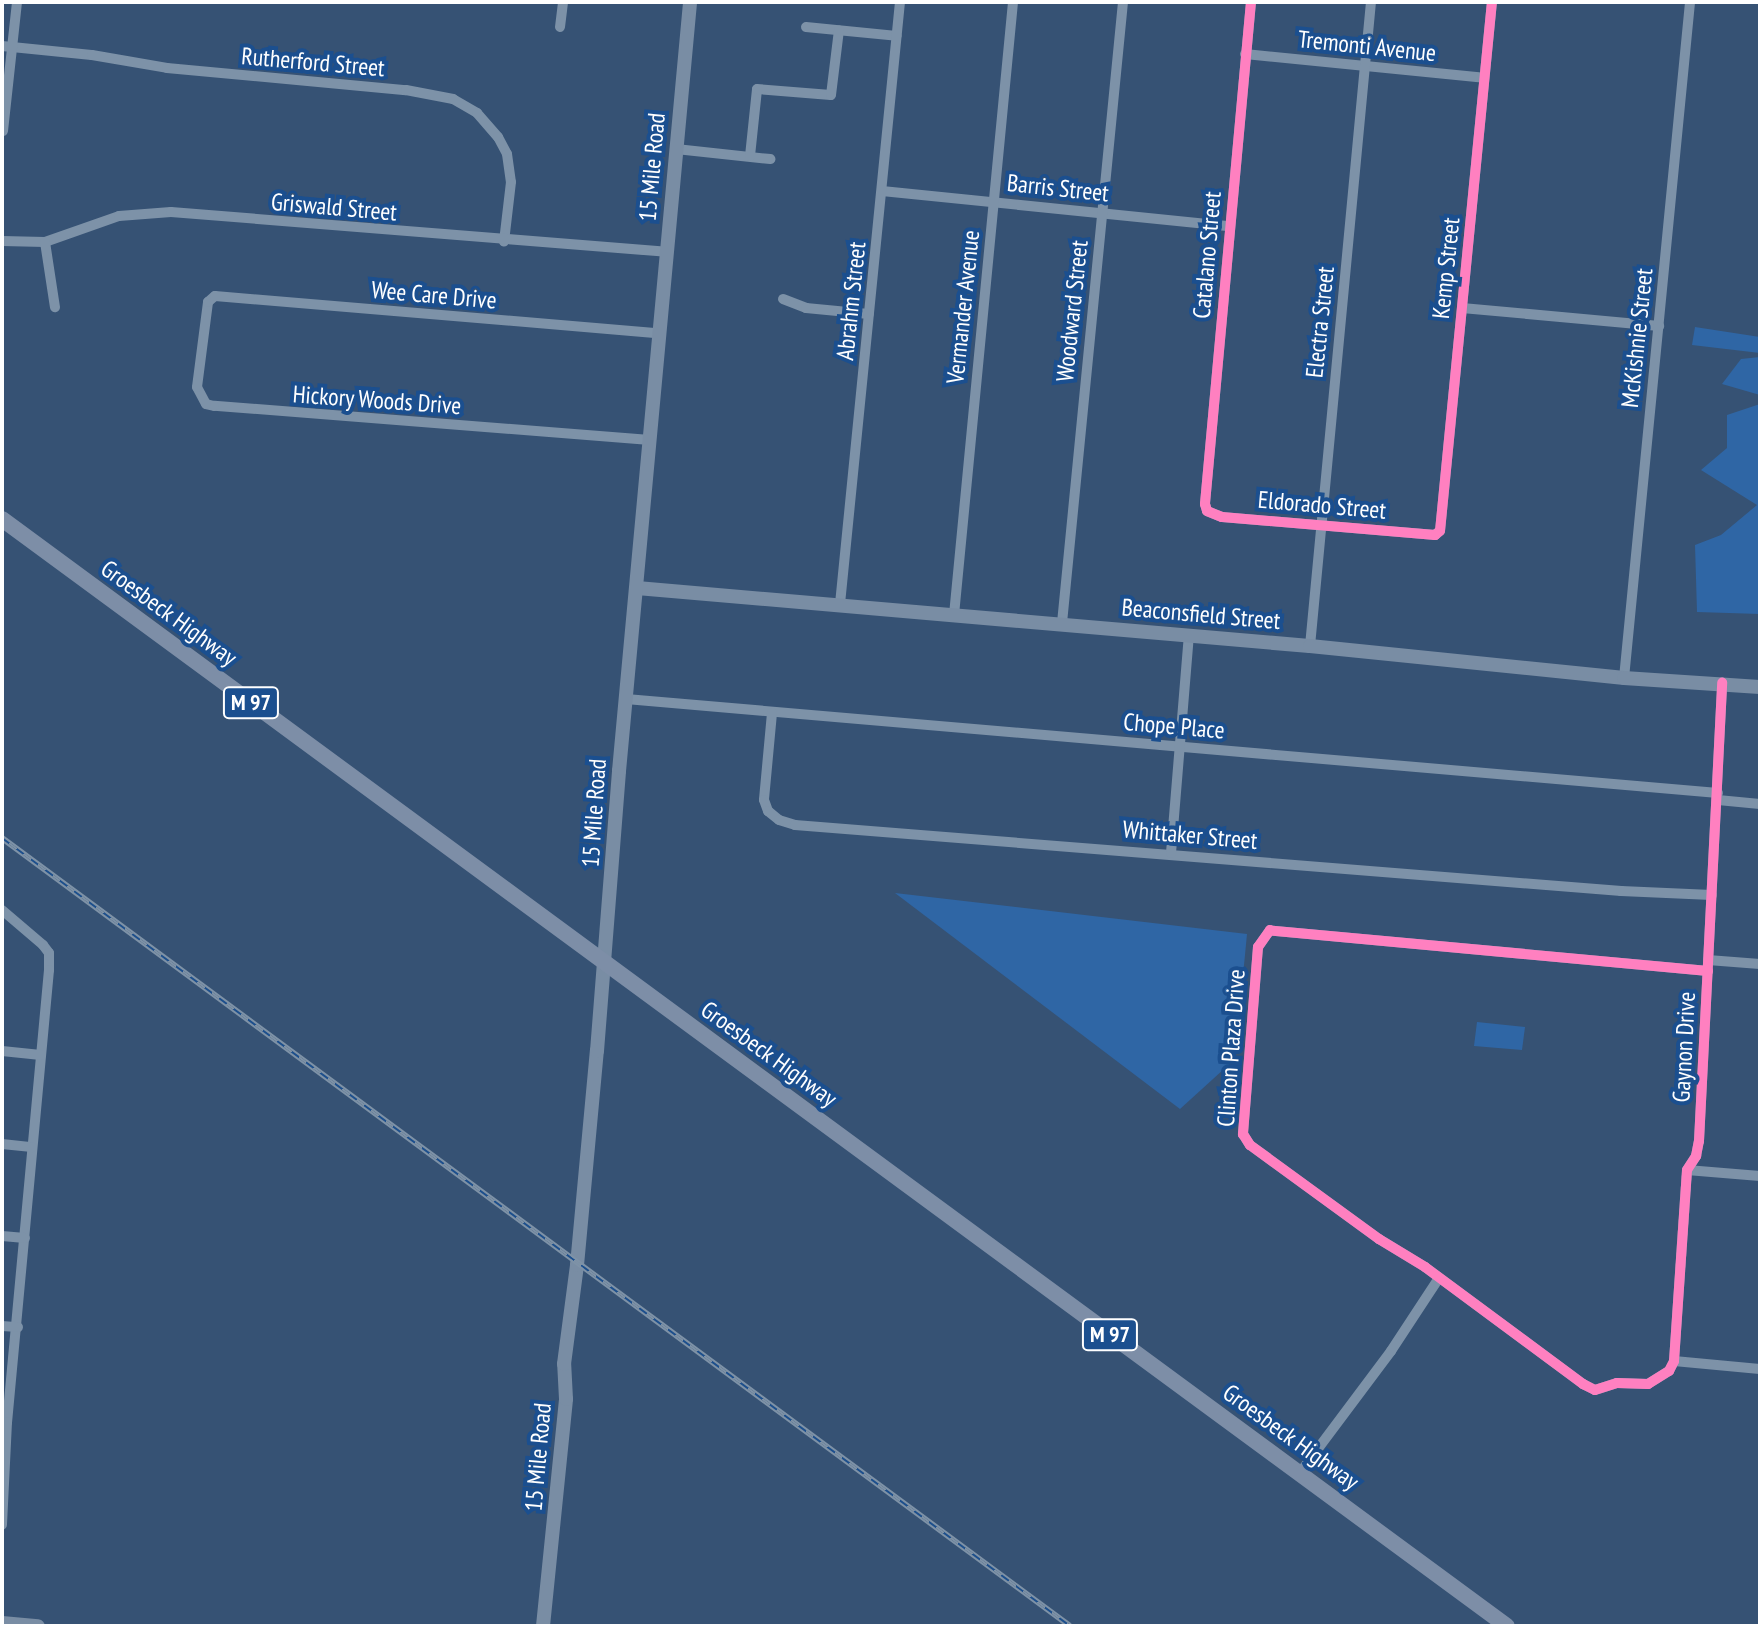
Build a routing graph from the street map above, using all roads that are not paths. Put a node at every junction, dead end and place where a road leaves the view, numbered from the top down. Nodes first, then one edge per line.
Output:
1 (17, 2) edge
2 (563, 2) edge
3 (690, 2) edge
4 (900, 2) edge
5 (1013, 2) edge
6 (1123, 2) edge
7 (1251, 2) edge
8 (1371, 2) edge
9 (1492, 2) edge
10 (1690, 2) edge
11 (560, 27) dead end
12 (806, 27) dead end
13 (839, 30) junction
14 (897, 36) junction
15 (8, 47) edge
16 (1245, 54) junction
17 (1365, 66) junction
18 (1484, 78) junction
19 (3, 131) edge
20 (676, 149) junction
21 (750, 156) junction
22 (770, 159) dead end
23 (882, 191) junction
24 (994, 201) junction
25 (1102, 213) junction
26 (1229, 226) junction
27 (2, 241) edge
28 (45, 242) junction
29 (504, 242) junction
30 (666, 252) junction
31 (783, 299) dead end
32 (208, 302) joint
33 (55, 307) dead end
34 (1462, 308) junction
35 (869, 314) junction
36 (1659, 326) junction
37 (660, 333) junction
38 (650, 440) junction
39 (1207, 511) joint
40 (2, 519) edge
41 (1320, 525) junction
42 (1435, 535) joint
43 (637, 588) junction
44 (840, 604) junction
45 (954, 615) junction
46 (1062, 623) junction
47 (1189, 636) junction
48 (1310, 646) junction
49 (1624, 678) junction
50 (1722, 683) junction
51 (1760, 687) edge
52 (626, 699) junction
53 (772, 713) junction
54 (1181, 746) junction
55 (1718, 797) junction
56 (1760, 804) edge
57 (1171, 853) junction
58 (1712, 895) junction
59 (2, 910) edge
60 (1760, 964) edge
61 (605, 965) junction
62 (1708, 965) junction
63 (2, 1051) edge
64 (41, 1055) junction
65 (2, 1144) edge
66 (32, 1147) junction
67 (1687, 1170) junction
68 (1760, 1176) edge
69 (2, 1236) edge
70 (25, 1238) junction
71 (1439, 1278) junction
72 (2, 1326) edge
73 (18, 1327) junction
74 (1674, 1361) junction
75 (1760, 1369) edge
76 (4, 1422) edge
77 (1299, 1474) junction
78 (2, 1525) edge
79 (2, 1623) edge
80 (38, 1626) edge
81 (543, 1626) edge
82 (1507, 1626) edge

1 - 15 street
2 - 11 street
3 - 20 main road, 15 Mile Road
4 - 14 street, Abrahm Street
5 - 24 street, Vermander Avenue
6 - 25 street, Woodward Street
7 - 16 street, Catalano Street
8 - 17 street, Electra Street
9 - 18 street, Kemp Street
10 - 36 street, McKishnie Street
12 - 13 street
13 - 14 street
13 - 21 street
14 - 23 street, Abrahm Street
15 - 19 street
15 - 29 street, Rutherford Street
16 - 17 street, Tremonti Avenue
16 - 26 street, Catalano Street
17 - 18 street, Tremonti Avenue
17 - 41 street, Electra Street
18 - 34 street, Kemp Street
20 - 21 street
20 - 30 main road, 15 Mile Road
21 - 22 street
23 - 24 street, Barris Street
23 - 35 street, Abrahm Street
24 - 25 street, Barris Street
24 - 45 street, Vermander Avenue
25 - 26 street, Barris Street
25 - 46 street, Woodward Street
26 - 39 street, Catalano Street
27 - 28 street, Griswald Street
28 - 29 street, Griswald Street
28 - 33 street
29 - 30 street, Griswald Street
30 - 37 main road, 15 Mile Road
31 - 35 street
32 - 37 street, Wee Care Drive
32 - 38 street, Hickory Woods Drive
34 - 36 street
34 - 42 street, Kemp Street
35 - 44 street, Abrahm Street
36 - 49 street, McKishnie Street
37 - 38 main road, 15 Mile Road
38 - 43 main road, 15 Mile Road
39 - 41 street, Eldorado Street
40 - 61 main road, Groesbeck Highway / M 97
41 - 42 street, Eldorado Street
41 - 48 street, Electra Street
43 - 44 main road, Beaconsfield Street
43 - 52 main road, 15 Mile Road
44 - 45 main road, Beaconsfield Street
45 - 46 main road, Beaconsfield Street
46 - 47 main road, Beaconsfield Street
47 - 48 main road, Beaconsfield Street
47 - 54 street
48 - 49 main road, Beaconsfield Street
49 - 50 main road, Beaconsfield Street
50 - 51 main road, Beaconsfield Street
50 - 55 street, Gaynon Drive
52 - 53 street, Chope Place
52 - 61 main road, 15 Mile Road
53 - 54 street, Chope Place
53 - 57 street, Whittaker Street
54 - 55 street, Chope Place
54 - 57 street
55 - 56 street, Chope Place
55 - 58 street, Gaynon Drive
57 - 58 street, Whittaker Street
58 - 62 street, Gaynon Drive
59 - 64 street
60 - 62 street
61 - 77 main road, Groesbeck Highway / M 97
61 - 81 main road, 15 Mile Road
62 - 67 street, Gaynon Drive
62 - 71 street, Clinton Plaza Drive
63 - 64 street
64 - 66 street
65 - 66 street
66 - 70 street
67 - 68 street
67 - 74 street, Gaynon Drive
69 - 70 street
70 - 73 street
71 - 74 street, Clinton Plaza Drive
71 - 77 street
72 - 73 street
73 - 76 street
74 - 75 street
76 - 78 street
77 - 82 main road, Groesbeck Highway / M 97
79 - 80 main road

